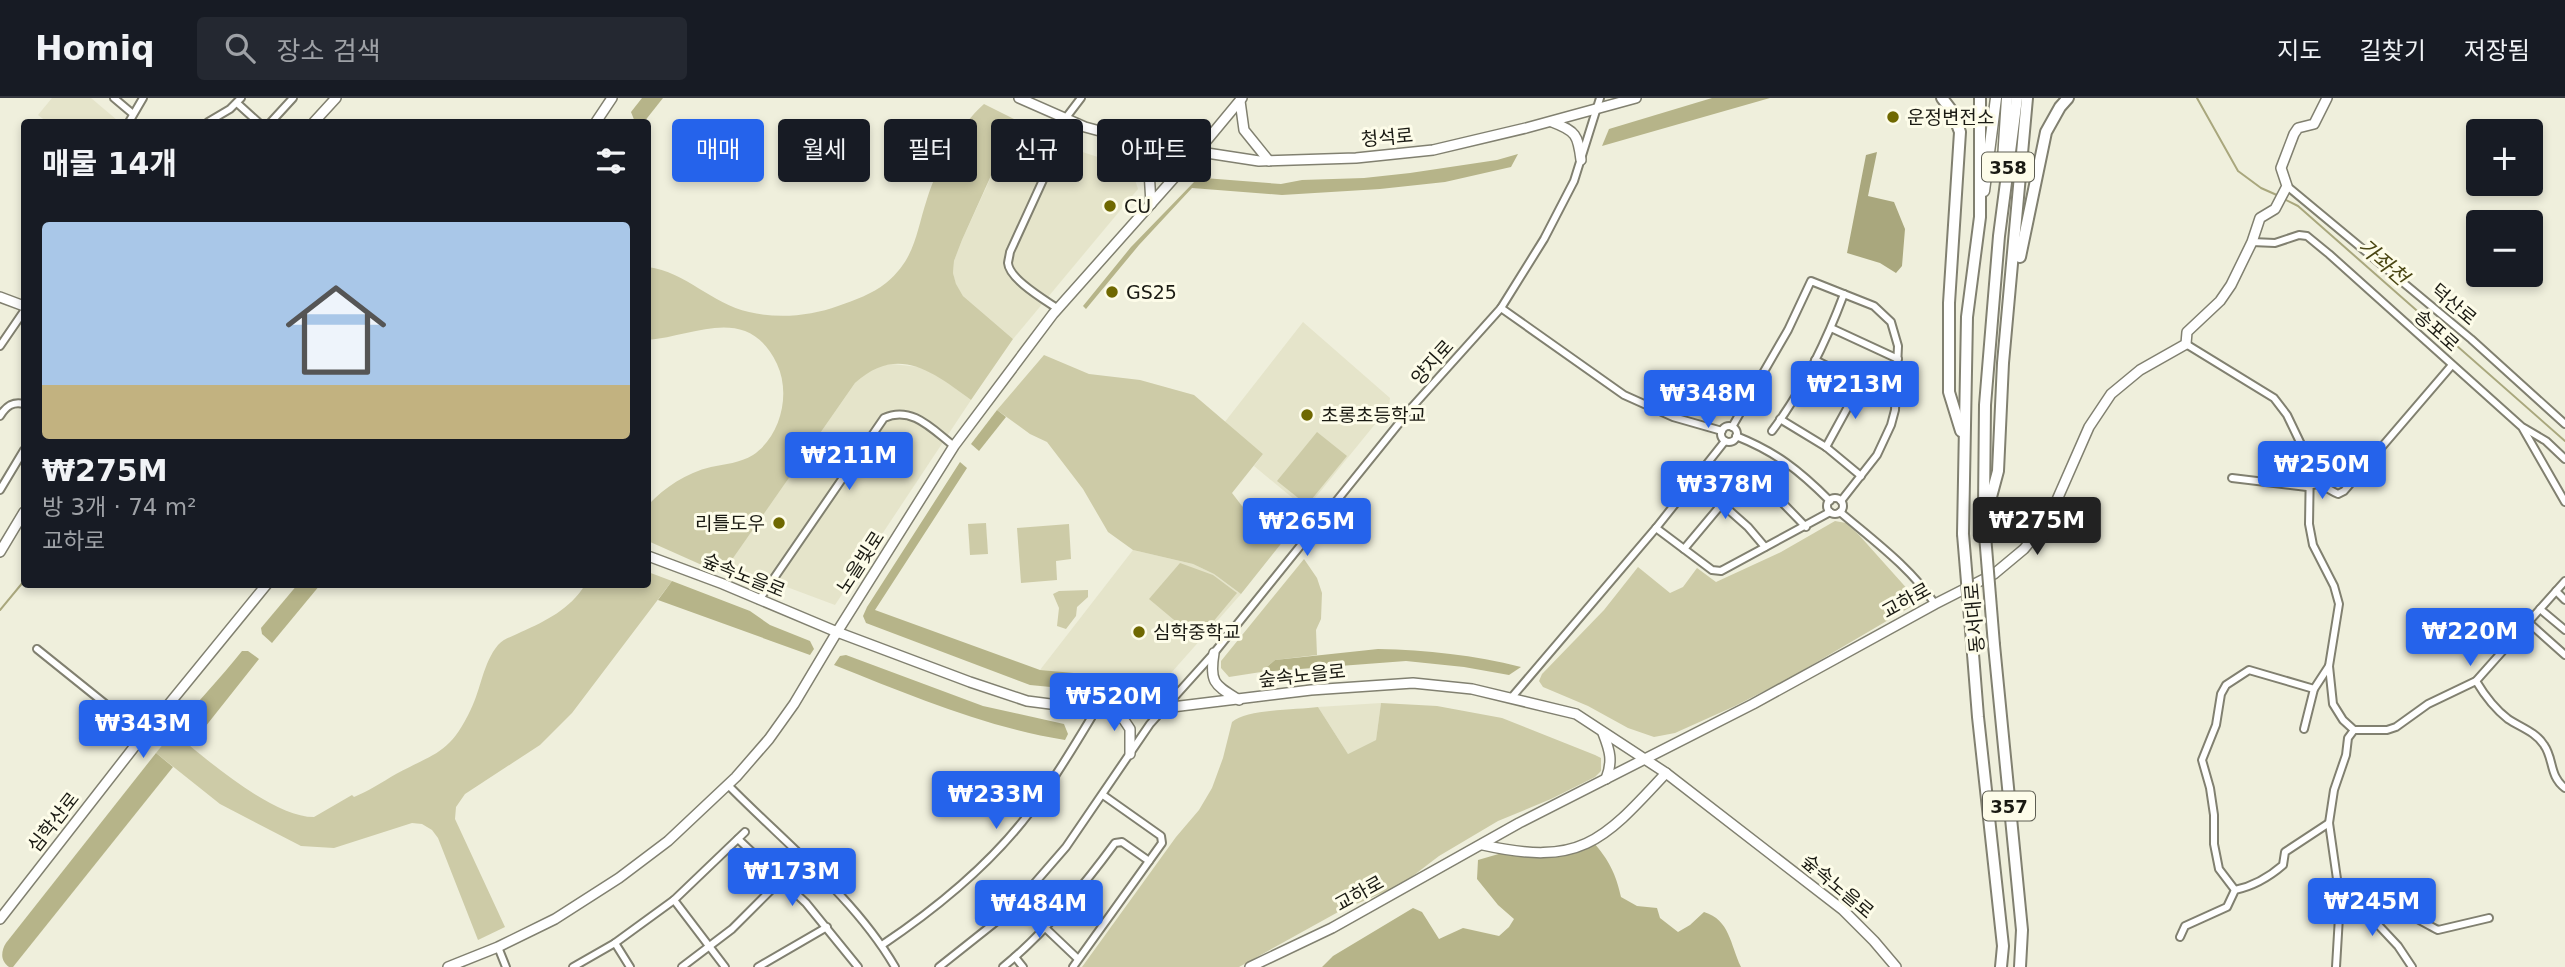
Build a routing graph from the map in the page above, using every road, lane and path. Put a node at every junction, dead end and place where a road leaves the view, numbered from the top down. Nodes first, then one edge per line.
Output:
1 (114, 98) edge
2 (143, 98) edge
3 (293, 98) edge
4 (336, 98) edge
5 (612, 98) edge
6 (1019, 98) edge
7 (1081, 98) edge
8 (1600, 98) edge
9 (1636, 98) edge
10 (1942, 98) edge
11 (1980, 98) edge
12 (1996, 98) edge
13 (2007, 98) edge
14 (2017, 98) edge
15 (2028, 98) edge
16 (2068, 98) edge
17 (2327, 98) edge
18 (1241, 100) edge
19 (239, 101) edge
20 (1598, 109) junction
21 (133, 114) junction
22 (130, 119) edge
23 (212, 119) edge
24 (255, 119) edge
25 (274, 119) edge
26 (317, 119) edge
27 (598, 119) edge
28 (1066, 119) edge
29 (1069, 119) edge
30 (1550, 122) junction
31 (1211, 136) edge
32 (1211, 153) edge
33 (1581, 160) junction
34 (1269, 161) junction
35 (1041, 182) edge
36 (1150, 182) edge
37 (1171, 182) edge
38 (2283, 195) junction
39 (1151, 204) junction
40 (1980, 217) junction
41 (1999, 236) junction
42 (2252, 242) junction
43 (1844, 294) junction
44 (0, 297) edge
45 (21, 307) edge
46 (1501, 308) junction
47 (2009, 308) junction
48 (1058, 309) junction
49 (21, 312) edge
50 (1831, 328) junction
51 (1, 341) edge
52 (2186, 344) junction
53 (1898, 359) junction
54 (1815, 360) junction
55 (2452, 365) junction
56 (1861, 383) junction
57 (1896, 400) junction
58 (21, 404) edge
59 (0, 416) edge
60 (1780, 419) junction
61 (2565, 424) edge
62 (1732, 427) junction
63 (2522, 427) junction
64 (1722, 431) junction
65 (1772, 431) dead end
66 (1736, 436) junction
67 (1725, 441) junction
68 (1965, 441) junction
69 (954, 446) junction
70 (1826, 447) junction
71 (21, 455) edge
72 (2565, 459) edge
73 (1861, 476) junction
74 (2232, 478) dead end
75 (1, 485) edge
76 (2310, 486) junction
77 (1840, 500) junction
78 (1830, 501) junction
79 (2565, 502) edge
80 (1721, 505) junction
81 (1830, 512) junction
82 (1840, 512) junction
83 (21, 517) edge
84 (1984, 523) junction
85 (1806, 527) junction
86 (1656, 528) junction
87 (1765, 547) junction
88 (1684, 549) junction
89 (0, 552) edge
90 (651, 557) edge
91 (2565, 581) edge
92 (264, 588) edge
93 (2556, 592) junction
94 (759, 600) junction
95 (2565, 600) edge
96 (1935, 604) junction
97 (2540, 609) junction
98 (2528, 622) junction
99 (2565, 630) edge
100 (837, 632) junction
101 (37, 649) dead end
102 (1214, 653) junction
103 (2565, 654) edge
104 (2329, 666) junction
105 (2476, 681) junction
106 (2314, 689) junction
107 (1511, 697) junction
108 (1239, 699) junction
109 (1097, 708) junction
110 (1116, 708) junction
111 (1164, 708) junction
112 (2304, 729) dead end
113 (2354, 730) junction
114 (1602, 731) junction
115 (144, 735) junction
116 (1130, 754) junction
117 (1645, 760) junction
118 (1666, 773) junction
119 (1606, 779) junction
120 (728, 785) junction
121 (2565, 788) edge
122 (1103, 795) junction
123 (2329, 822) junction
124 (745, 832) dead end
125 (738, 839) junction
126 (1483, 845) junction
127 (802, 859) junction
128 (1149, 861) junction
129 (782, 880) junction
130 (2235, 890) junction
131 (674, 900) junction
132 (2340, 900) junction
133 (1017, 901) junction
134 (2368, 914) junction
135 (2490, 918) dead end
136 (0, 919) edge
137 (827, 927) junction
138 (1045, 927) junction
139 (2180, 937) dead end
140 (615, 943) junction
141 (882, 945) junction
142 (498, 947) junction
143 (710, 947) junction
144 (1015, 957) junction
145 (1078, 959) junction
146 (448, 967) edge
147 (506, 967) edge
148 (573, 967) edge
149 (630, 967) edge
150 (682, 967) edge
151 (725, 967) edge
152 (758, 967) edge
153 (858, 967) edge
154 (895, 967) edge
155 (939, 967) edge
156 (1003, 967) edge
157 (1023, 967) edge
158 (1073, 967) edge
159 (1250, 967) edge
160 (1896, 967) edge
161 (2001, 967) edge
162 (2020, 967) edge
163 (2336, 967) edge
164 (2412, 967) edge

1 - 21 street
2 - 21 street
3 - 25 street
4 - 26 street
5 - 27 street
6 - 28 street, 청석로
7 - 29 street
8 - 20 street, 양지로
9 - 20 street, 청석로
10 - 68 highway
11 - 40 highway, 동서대로 / 358
12 - 40 main road, 357
13 - 41 main road, 357
14 - 41 highway, 동서대로 / 358
15 - 47 highway
16 - 47 highway
17 - 38 street
18 - 31 street, 노을빛로
18 - 34 street
19 - 23 street
19 - 24 street
20 - 30 street, 청석로
20 - 33 street, 양지로
21 - 22 street
30 - 33 street
30 - 34 street, 청석로
32 - 34 street, 청석로
33 - 46 street, 양지로
35 - 48 street
36 - 39 street
37 - 39 street, 노을빛로
38 - 42 street, 교하로
38 - 61 street, 덕산로
39 - 48 street, 노을빛로
40 - 68 highway, 동서대로 / 357
41 - 84 highway, 동서대로 / 357
42 - 52 street, 교하로
42 - 55 street, 송포로
43 - 50 street
43 - 53 street
43 - 62 street
44 - 45 street
46 - 64 street
46 - 102 street, 양지로
47 - 84 highway
48 - 69 street, 노을빛로
49 - 51 street
50 - 53 street
50 - 54 street
52 - 76 street
52 - 96 street, 교하로
53 - 57 street
54 - 56 street
54 - 60 street
55 - 63 street, 송포로
55 - 76 street
56 - 57 street
56 - 70 street
57 - 73 street
58 - 59 street
60 - 65 street
60 - 70 street
62 - 64 street
62 - 66 street
63 - 72 street
63 - 79 street, 송포로
64 - 67 street
66 - 67 street
66 - 78 street
67 - 86 street
68 - 161 highway, 동서대로 / 357, bridge
69 - 94 street
69 - 100 street, 노을빛로
70 - 73 street
71 - 75 street
73 - 77 street
74 - 76 street
76 - 104 street
77 - 78 street
77 - 82 street
78 - 81 street
80 - 85 street
80 - 87 street
80 - 88 street
81 - 82 street
81 - 85 street
82 - 96 street
83 - 89 street
84 - 162 highway, 동서대로 / 357, bridge
85 - 87 street
86 - 88 street
86 - 107 street
87 - 88 street
90 - 94 street, 숲속노을로
91 - 93 street
92 - 115 street, 심학산로
93 - 95 street
93 - 97 street
94 - 100 street, 숲속노을로
96 - 117 street, 교하로
97 - 98 street
97 - 99 street
98 - 103 street
98 - 105 street
100 - 109 street, 숲속노을로
100 - 120 street, 노을빛로
101 - 115 street
102 - 108 street
102 - 111 street, 양지로
104 - 106 street
104 - 113 street
105 - 113 street
105 - 121 street
106 - 112 street
106 - 130 street
107 - 108 street, 숲속노을로
107 - 114 street, 숲속노을로
108 - 111 street, 숲속노을로
109 - 110 street, 숲속노을로
109 - 141 street
110 - 111 street, 숲속노을로
110 - 116 street
111 - 116 street, 양지로
113 - 123 street
114 - 117 street, 숲속노을로
114 - 119 street
115 - 136 street, 심학산로
116 - 122 street, 양지로
117 - 118 street, 숲속노을로
117 - 119 street, 교하로
118 - 126 street
118 - 160 street, 숲속노을로
119 - 126 street, 교하로
120 - 127 street
120 - 142 street, 노을빛로
122 - 128 street
122 - 133 street, 양지로
123 - 130 street
123 - 132 street
124 - 125 street
125 - 129 street
125 - 131 street
126 - 159 street, 교하로
127 - 129 street
127 - 141 street
128 - 138 street
128 - 145 street
129 - 137 street
129 - 143 street
130 - 139 street
131 - 140 street
131 - 143 street
132 - 134 street
132 - 163 street
133 - 138 street
133 - 155 street, 양지로
134 - 135 street
134 - 164 street
137 - 152 street
137 - 153 street
138 - 144 street
138 - 145 street
140 - 148 street
140 - 149 street
141 - 154 street
142 - 146 street, 노을빛로
142 - 147 street
143 - 150 street
143 - 151 street
144 - 156 street
144 - 157 street
145 - 158 street

